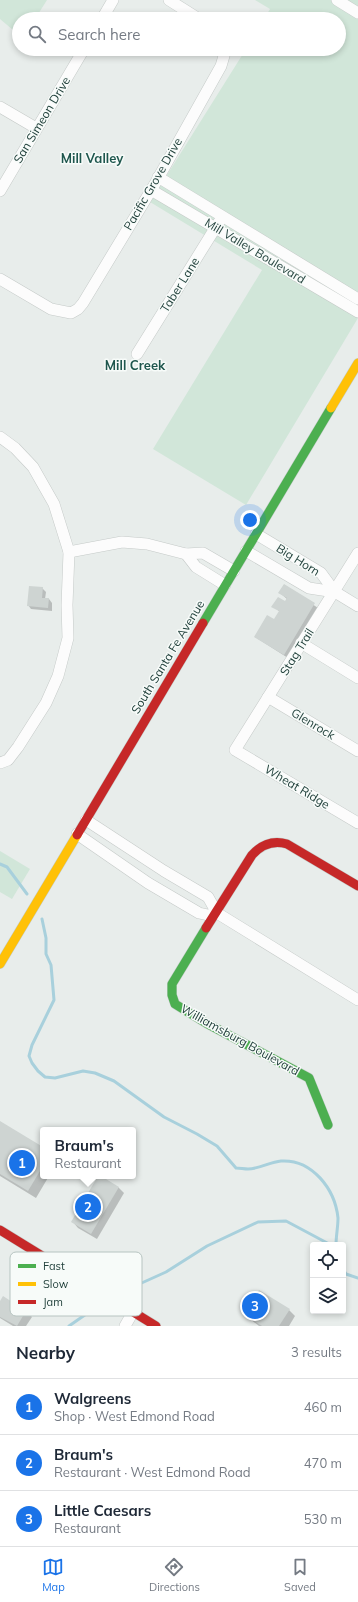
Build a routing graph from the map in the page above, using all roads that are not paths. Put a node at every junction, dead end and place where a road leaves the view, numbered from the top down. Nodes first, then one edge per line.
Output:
1 (113, 0) edge
2 (169, 0) edge
3 (337, 0) edge
4 (106, 12) edge
5 (188, 12) edge
6 (358, 13) edge
7 (80, 56) edge
8 (224, 56) edge
9 (0, 107) edge
10 (36, 128) junction
11 (158, 177) junction
12 (151, 190) junction
13 (0, 191) edge
14 (222, 216) junction
15 (216, 227) junction
16 (0, 279) edge
17 (358, 299) edge
18 (358, 312) edge
19 (137, 354) dead end
20 (358, 363) edge
21 (0, 437) edge
22 (256, 534) junction
23 (246, 551) junction
24 (69, 552) junction
25 (358, 553) edge
26 (186, 554) junction
27 (292, 555) junction
28 (234, 571) junction
29 (282, 572) junction
30 (225, 585) junction
31 (335, 592) junction
32 (358, 606) edge
33 (301, 643) junction
34 (358, 678) edge
35 (268, 697) junction
36 (235, 750) joint
37 (358, 751) edge
38 (0, 763) edge
39 (86, 820) junction
40 (358, 823) edge
41 (77, 834) junction
42 (117, 840) junction
43 (113, 859) junction
44 (171, 875) junction
45 (358, 886) edge
46 (164, 892) junction
47 (217, 914) junction
48 (0, 964) edge
49 (358, 1000) edge
50 (328, 1126) dead end
51 (0, 1230) edge
52 (36, 1252) edge
53 (131, 1316) edge
54 (140, 1316) edge
55 (125, 1326) edge
56 (156, 1326) edge

1 - 4 street
2 - 5 street
3 - 6 street
7 - 10 street, San Simeon Drive
8 - 11 street, Pacific Grove Drive
9 - 10 street
10 - 13 street, San Simeon Drive
11 - 12 street, Pacific Grove Drive
11 - 14 street, Mill Valley Boulevard
12 - 15 street, Mill Valley Boulevard
12 - 16 street, Pacific Grove Drive
14 - 15 street, Taber Lane
14 - 17 street, Mill Valley Boulevard
15 - 18 street, Mill Valley Boulevard
15 - 19 street, Taber Lane
20 - 22 main road, South Santa Fe Avenue
21 - 24 street
22 - 23 main road, South Santa Fe Avenue
22 - 27 street, Big Horn
23 - 28 main road, South Santa Fe Avenue
23 - 29 street, Big Horn
24 - 26 street
24 - 38 street
25 - 31 street, Stag Trail
26 - 28 street
26 - 30 street
27 - 29 street
27 - 31 street, Big Horn
28 - 30 main road, South Santa Fe Avenue
29 - 31 street, Big Horn
30 - 39 main road, South Santa Fe Avenue
31 - 32 street, Big Horn
31 - 33 street, Stag Trail
33 - 34 street
33 - 35 street, Stag Trail
35 - 36 street, Stag Trail
35 - 37 street, Glenrock
36 - 40 street, Wheat Ridge
39 - 41 main road, South Santa Fe Avenue
39 - 42 street
41 - 43 street
41 - 48 main road, South Santa Fe Avenue
42 - 43 street
42 - 44 street
43 - 46 street
44 - 46 street
44 - 47 street
45 - 47 main road, Williamsburg Boulevard
46 - 47 street
47 - 49 street
47 - 50 main road, Williamsburg Boulevard
51 - 52 main road
53 - 55 street
54 - 56 main road

